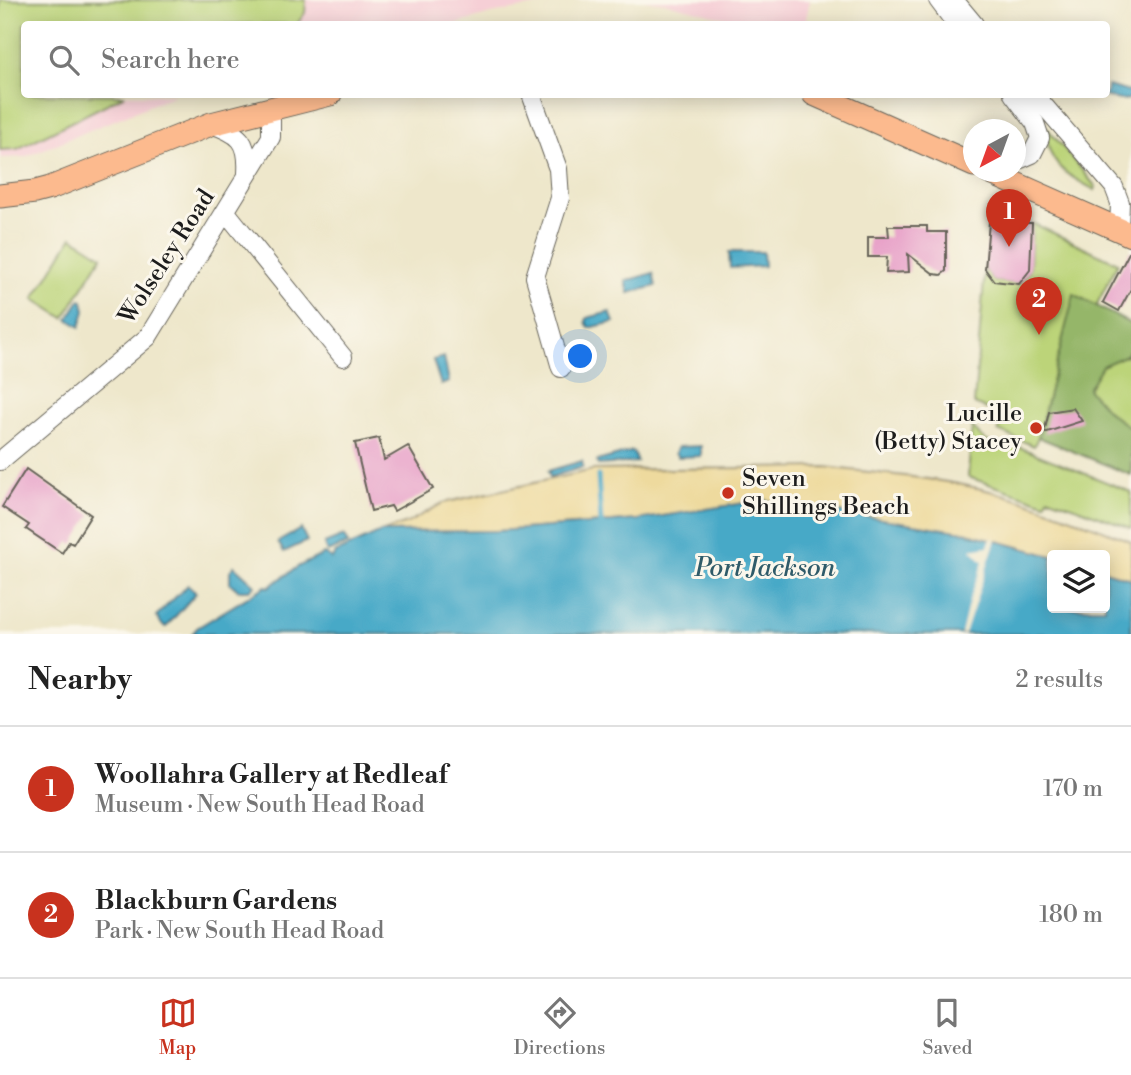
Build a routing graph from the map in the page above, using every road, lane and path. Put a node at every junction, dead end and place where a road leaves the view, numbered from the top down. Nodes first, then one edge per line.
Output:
1 (938, 0) edge
2 (954, 0) edge
3 (954, 21) edge
4 (972, 21) edge
5 (313, 98) edge
6 (532, 98) edge
7 (823, 98) edge
8 (1016, 98) edge
9 (1037, 98) edge
10 (271, 108) junction
11 (211, 124) junction
12 (1026, 157) edge
13 (963, 160) edge
14 (247, 177) junction
15 (1011, 182) edge
16 (0, 196) edge
17 (226, 212) junction
18 (1125, 233) edge
19 (343, 357) dead end
20 (561, 368) dead end
21 (0, 461) edge

1 - 3 street
2 - 4 street
5 - 10 main road
6 - 20 street
7 - 13 main road
8 - 12 street
9 - 18 street
10 - 11 main road
10 - 14 street, Wolseley Road
11 - 14 street
11 - 16 main road
14 - 17 street, Wolseley Road
15 - 18 main road
17 - 19 street
17 - 21 street, Wolseley Road

